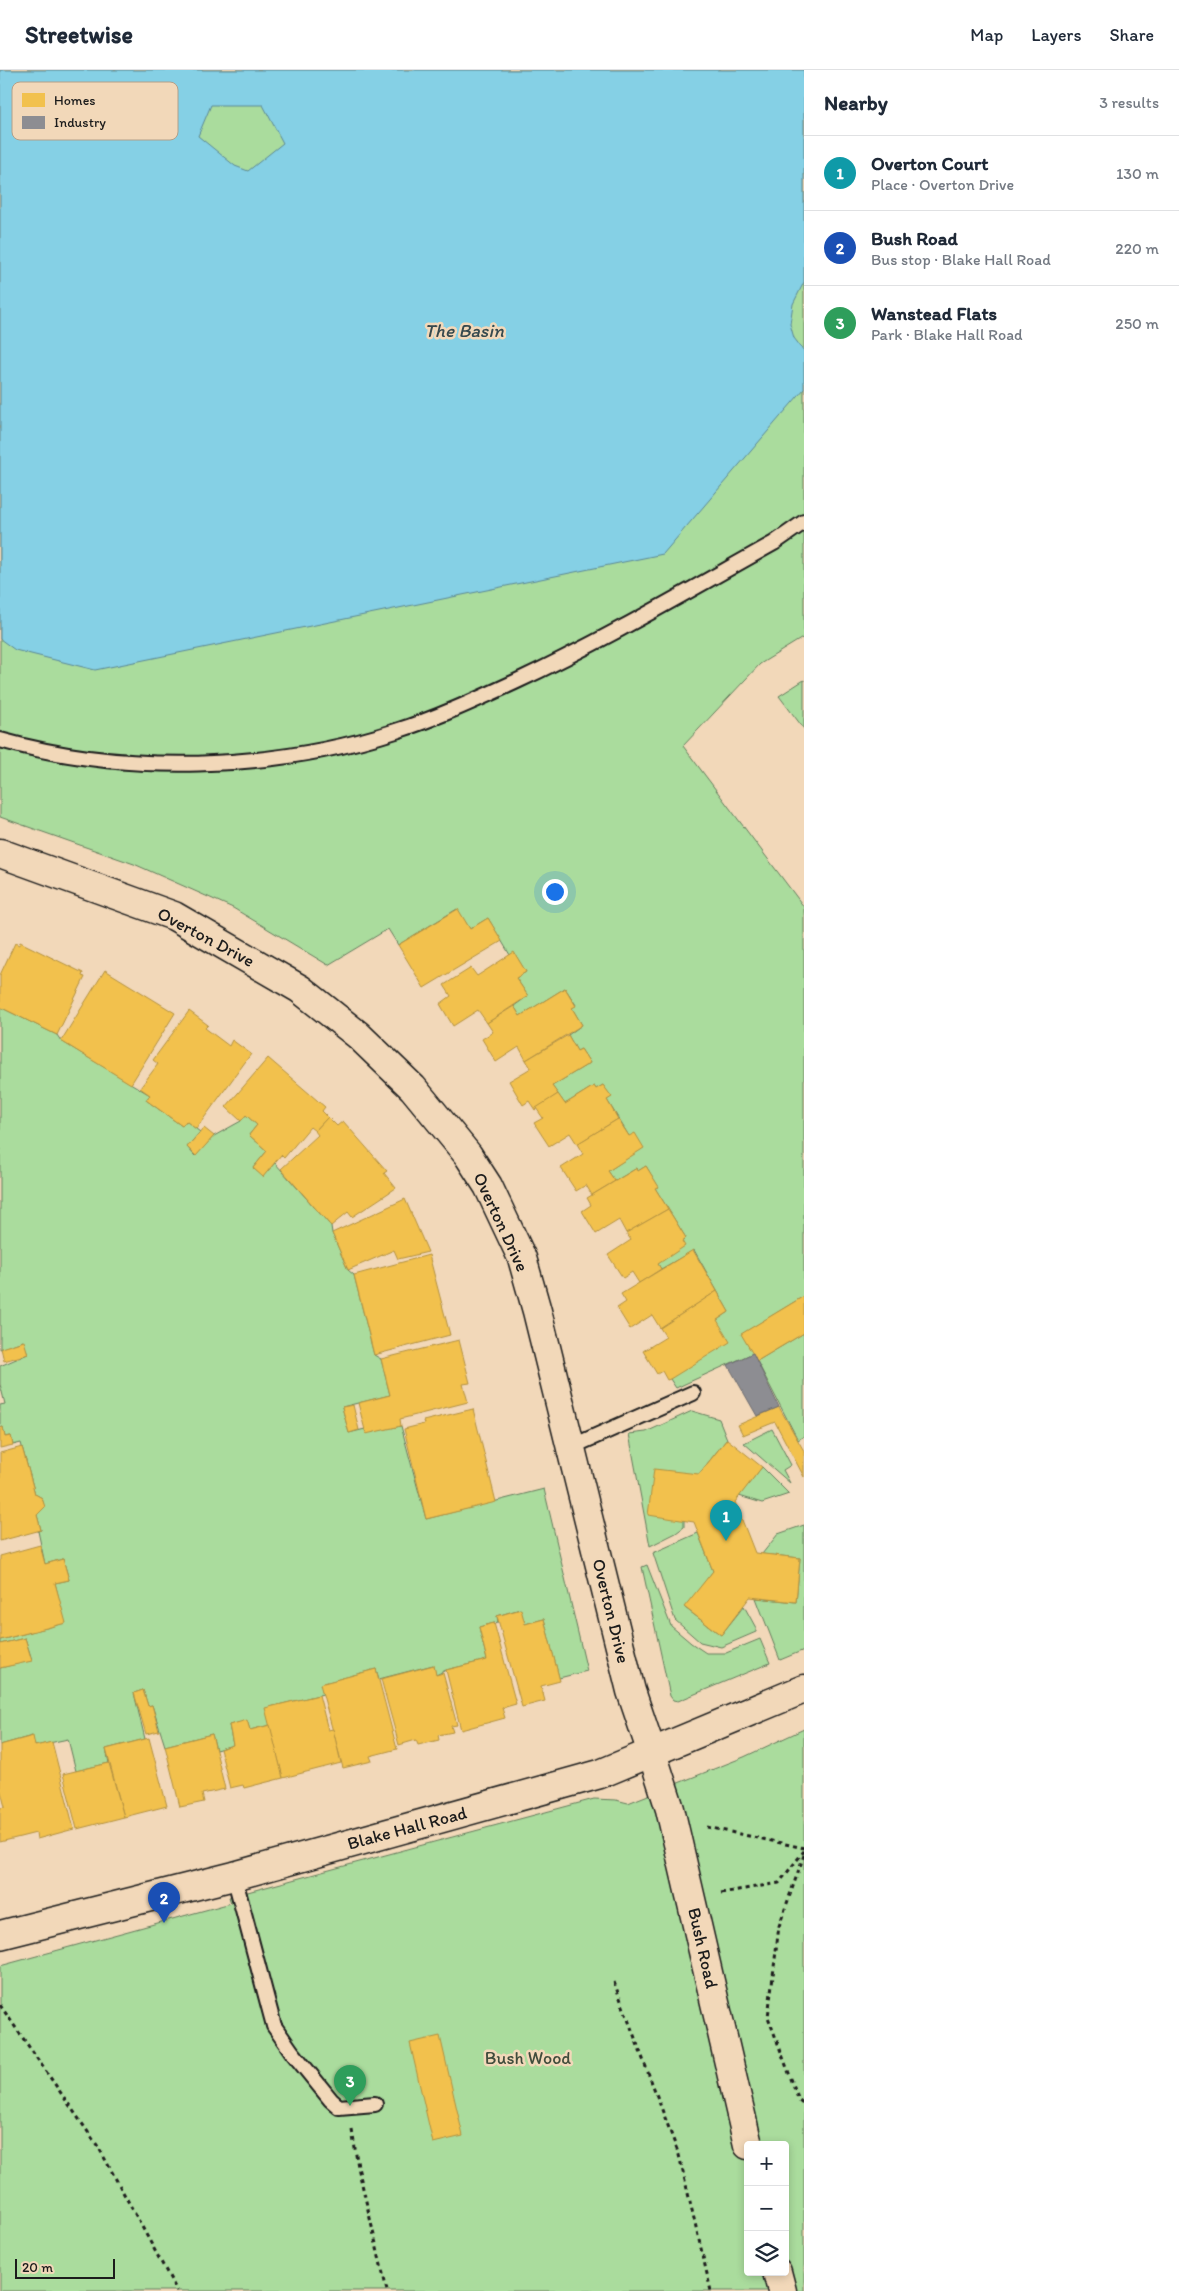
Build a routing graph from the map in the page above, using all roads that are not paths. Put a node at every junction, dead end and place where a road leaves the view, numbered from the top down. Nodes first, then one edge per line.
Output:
1 (804, 522) edge
2 (0, 740) edge
3 (0, 853) edge
4 (693, 1393) dead end
5 (571, 1447) junction
6 (804, 1689) edge
7 (652, 1754) junction
8 (234, 1876) junction
9 (0, 1934) edge
10 (375, 2104) dead end
11 (747, 2141) edge
12 (778, 2276) edge
13 (782, 2291) edge

1 - 2 lane
3 - 5 main road, Overton Drive
4 - 5 lane
5 - 7 main road, Overton Drive
6 - 7 main road, Blake Hall Road
7 - 8 main road, Blake Hall Road
7 - 11 main road, Bush Road
8 - 9 main road, Blake Hall Road
8 - 10 lane
12 - 13 main road

